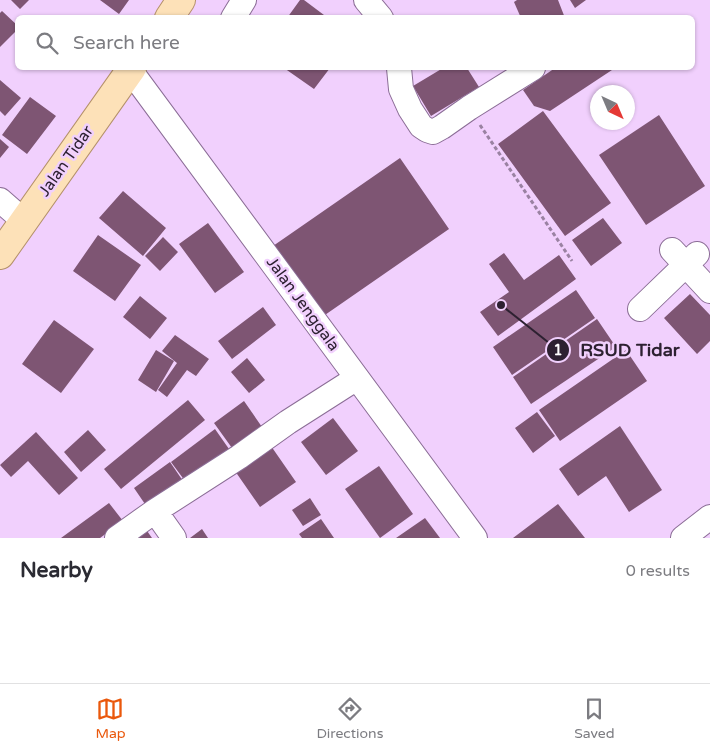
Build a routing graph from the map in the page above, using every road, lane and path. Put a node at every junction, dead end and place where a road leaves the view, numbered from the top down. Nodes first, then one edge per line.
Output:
1 (181, 0) edge
2 (244, 0) edge
3 (366, 0) edge
4 (170, 15) edge
5 (235, 15) edge
6 (378, 15) edge
7 (130, 70) edge
8 (132, 70) edge
9 (399, 70) edge
10 (530, 70) edge
11 (469, 108) junction
12 (0, 200) edge
13 (24, 221) junction
14 (0, 255) edge
15 (572, 261) dead end
16 (710, 291) edge
17 (640, 309) dead end
18 (357, 378) junction
19 (155, 511) junction
20 (710, 517) edge
21 (117, 538) edge
22 (174, 538) edge
23 (475, 538) edge
24 (683, 538) edge

1 - 4 main road
2 - 5 street
3 - 6 street
7 - 13 main road, Jalan Tidar
8 - 18 street, Jalan Jenggala
9 - 11 street
10 - 11 street
11 - 15 path
12 - 13 street
13 - 14 main road, Jalan Tidar
16 - 17 street
18 - 19 street
18 - 23 street, Jalan Jenggala
19 - 21 street
19 - 22 street
20 - 24 street

